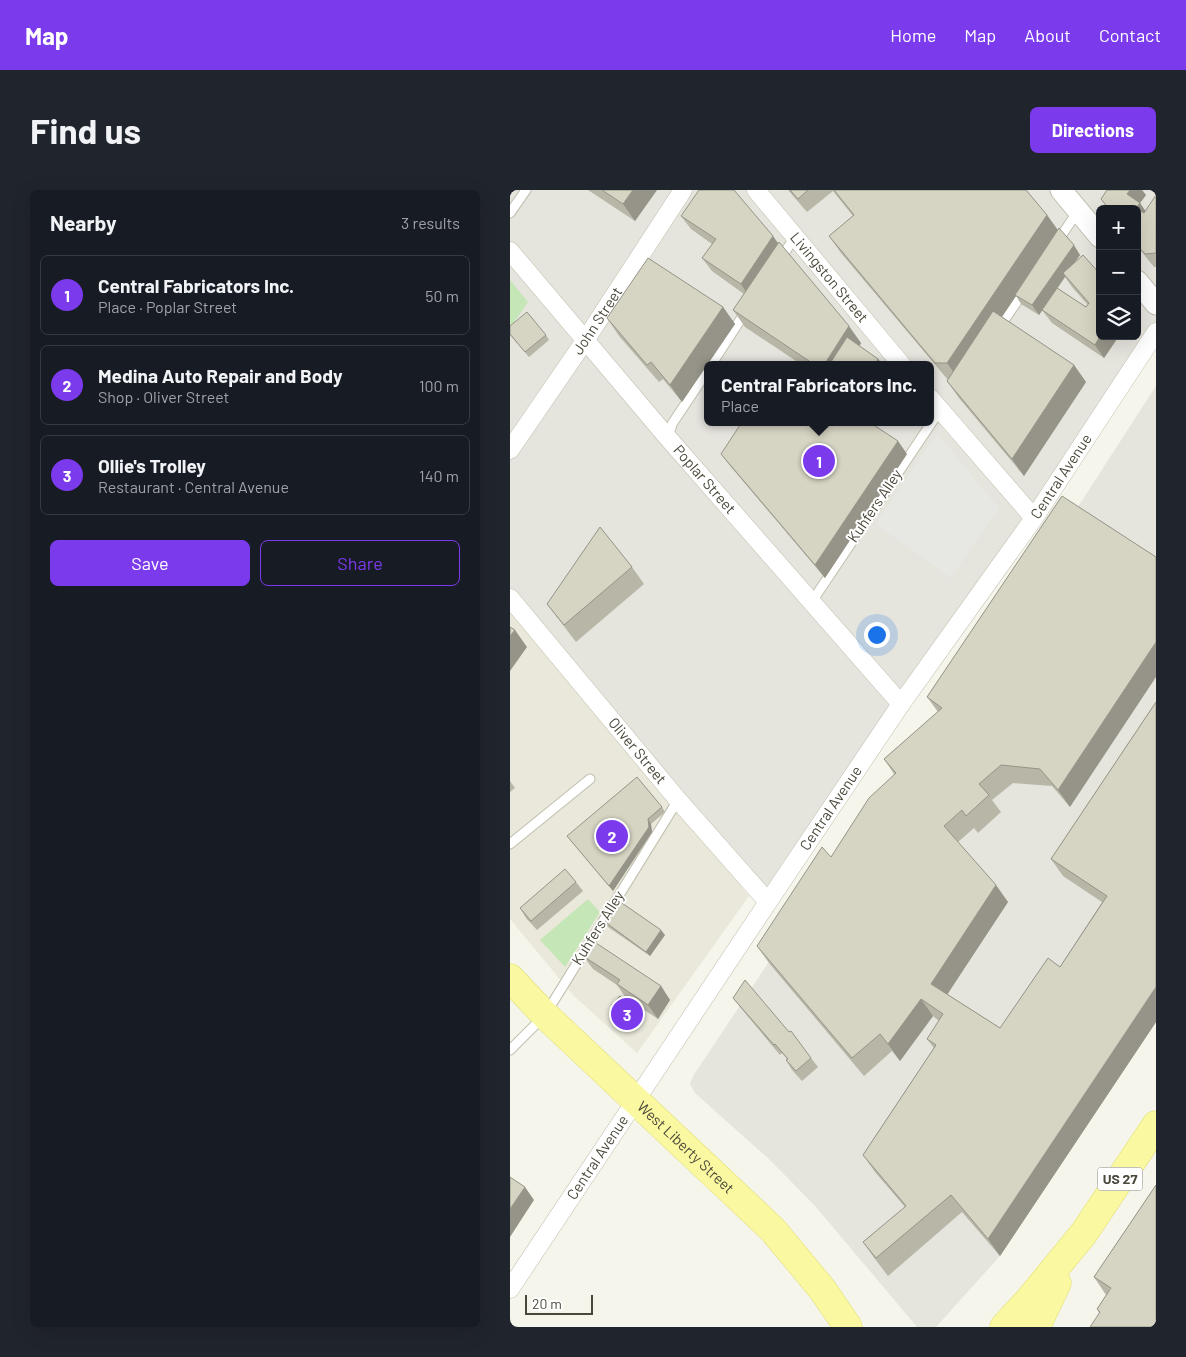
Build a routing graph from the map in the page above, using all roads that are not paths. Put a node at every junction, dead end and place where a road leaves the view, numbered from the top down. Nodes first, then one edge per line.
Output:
1 (526, 190) edge
2 (683, 190) edge
3 (756, 190) edge
4 (1061, 190) edge
5 (1078, 211) junction
6 (510, 213) edge
7 (1096, 232) edge
8 (794, 238) junction
9 (510, 251) edge
10 (1051, 252) edge
11 (774, 269) edge
12 (1029, 284) edge
13 (1141, 286) edge
14 (753, 301) edge
15 (1156, 304) edge
16 (1156, 332) edge
17 (586, 339) junction
18 (991, 340) edge
19 (714, 361) edge
20 (899, 361) edge
21 (704, 376) edge
22 (935, 404) edge
23 (921, 426) edge
24 (668, 438) junction
25 (510, 450) edge
26 (1034, 518) junction
27 (510, 598) edge
28 (811, 603) junction
29 (901, 704) junction
30 (590, 780) dead end
31 (678, 800) junction
32 (510, 844) edge
33 (768, 902) junction
34 (510, 978) edge
35 (545, 1015) junction
36 (510, 1050) edge
37 (634, 1101) junction
38 (1156, 1126) edge
39 (1084, 1233) junction
40 (511, 1285) edge
41 (848, 1327) edge
42 (1004, 1327) edge
43 (1036, 1327) edge

1 - 6 lane
2 - 17 street, John Street
3 - 8 street, Livingston Street
4 - 5 street
5 - 7 street
5 - 10 lane
8 - 11 lane
8 - 20 street, Livingston Street
9 - 17 street, Poplar Street
12 - 18 lane
13 - 15 street
14 - 19 lane
16 - 26 street, Central Avenue
17 - 24 street, Poplar Street
17 - 25 street, John Street
21 - 24 lane
22 - 26 street
23 - 28 lane, Kuhfers Alley
24 - 28 street, Poplar Street
26 - 29 street, Central Avenue
27 - 31 street, Oliver Street
28 - 29 street, Poplar Street
29 - 33 street, Central Avenue
30 - 32 lane
31 - 33 street, Oliver Street
31 - 35 lane, Kuhfers Alley
33 - 37 street, Central Avenue
34 - 35 main road, West Liberty Street
35 - 36 lane, Kuhfers Alley
35 - 37 main road, West Liberty Street
37 - 40 street, Central Avenue
37 - 41 main road, West Liberty Street
38 - 39 main road, US 27
39 - 42 main road, US 27
39 - 43 main road, US 27

